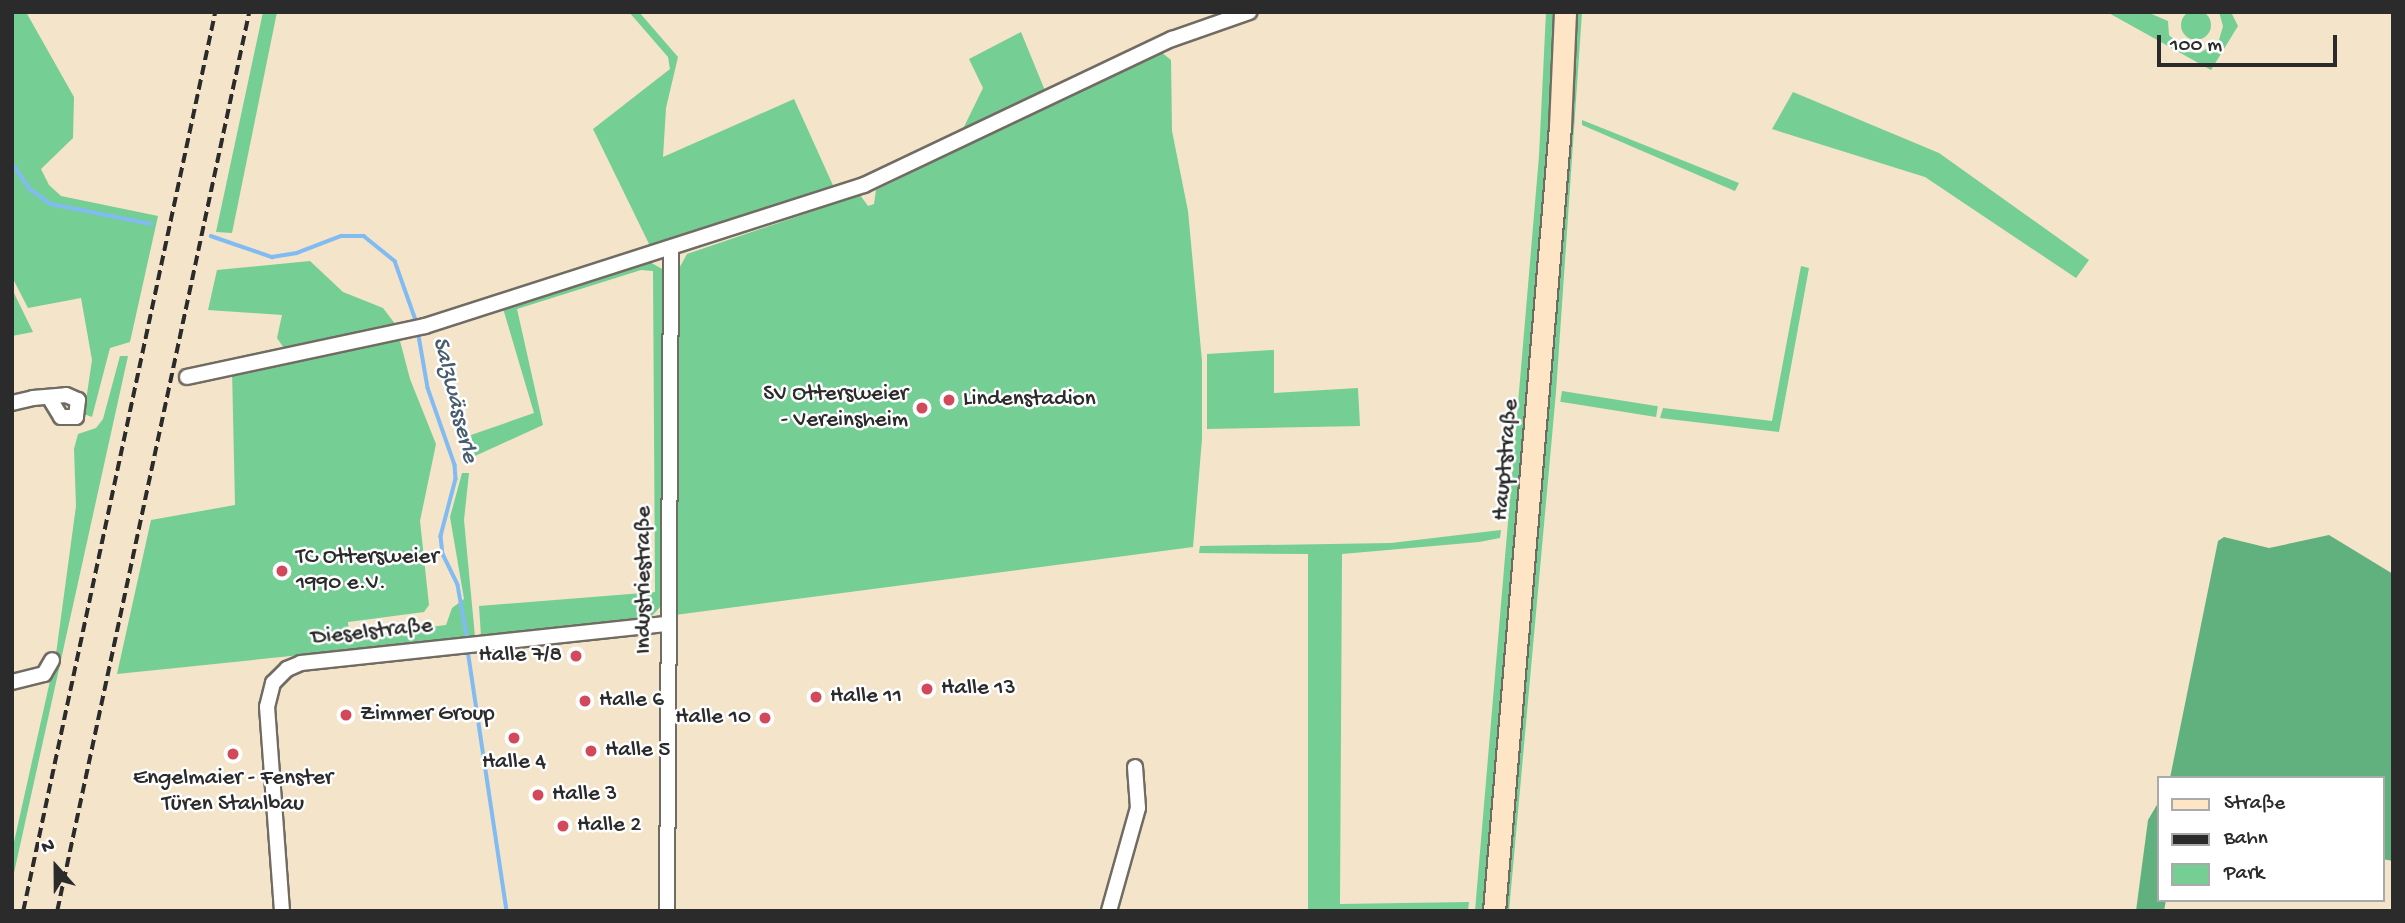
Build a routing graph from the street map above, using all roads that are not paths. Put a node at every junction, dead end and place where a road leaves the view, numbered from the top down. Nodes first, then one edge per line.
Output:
1 (1249, 12) edge
2 (1565, 12) edge
3 (671, 249) junction
4 (187, 377) dead end
5 (49, 397) dead end
6 (12, 403) edge
7 (668, 624) junction
8 (52, 660) dead end
9 (12, 682) edge
10 (1135, 767) dead end
11 (282, 911) edge
12 (667, 911) edge
13 (1109, 911) edge
14 (1494, 911) edge

1 - 3 street
2 - 14 street, Hauptstraße
3 - 4 street
3 - 7 street, Industriestraße
5 - 6 street
7 - 11 street, Dieselstraße
7 - 12 street, Industriestraße
8 - 9 street
10 - 13 street

